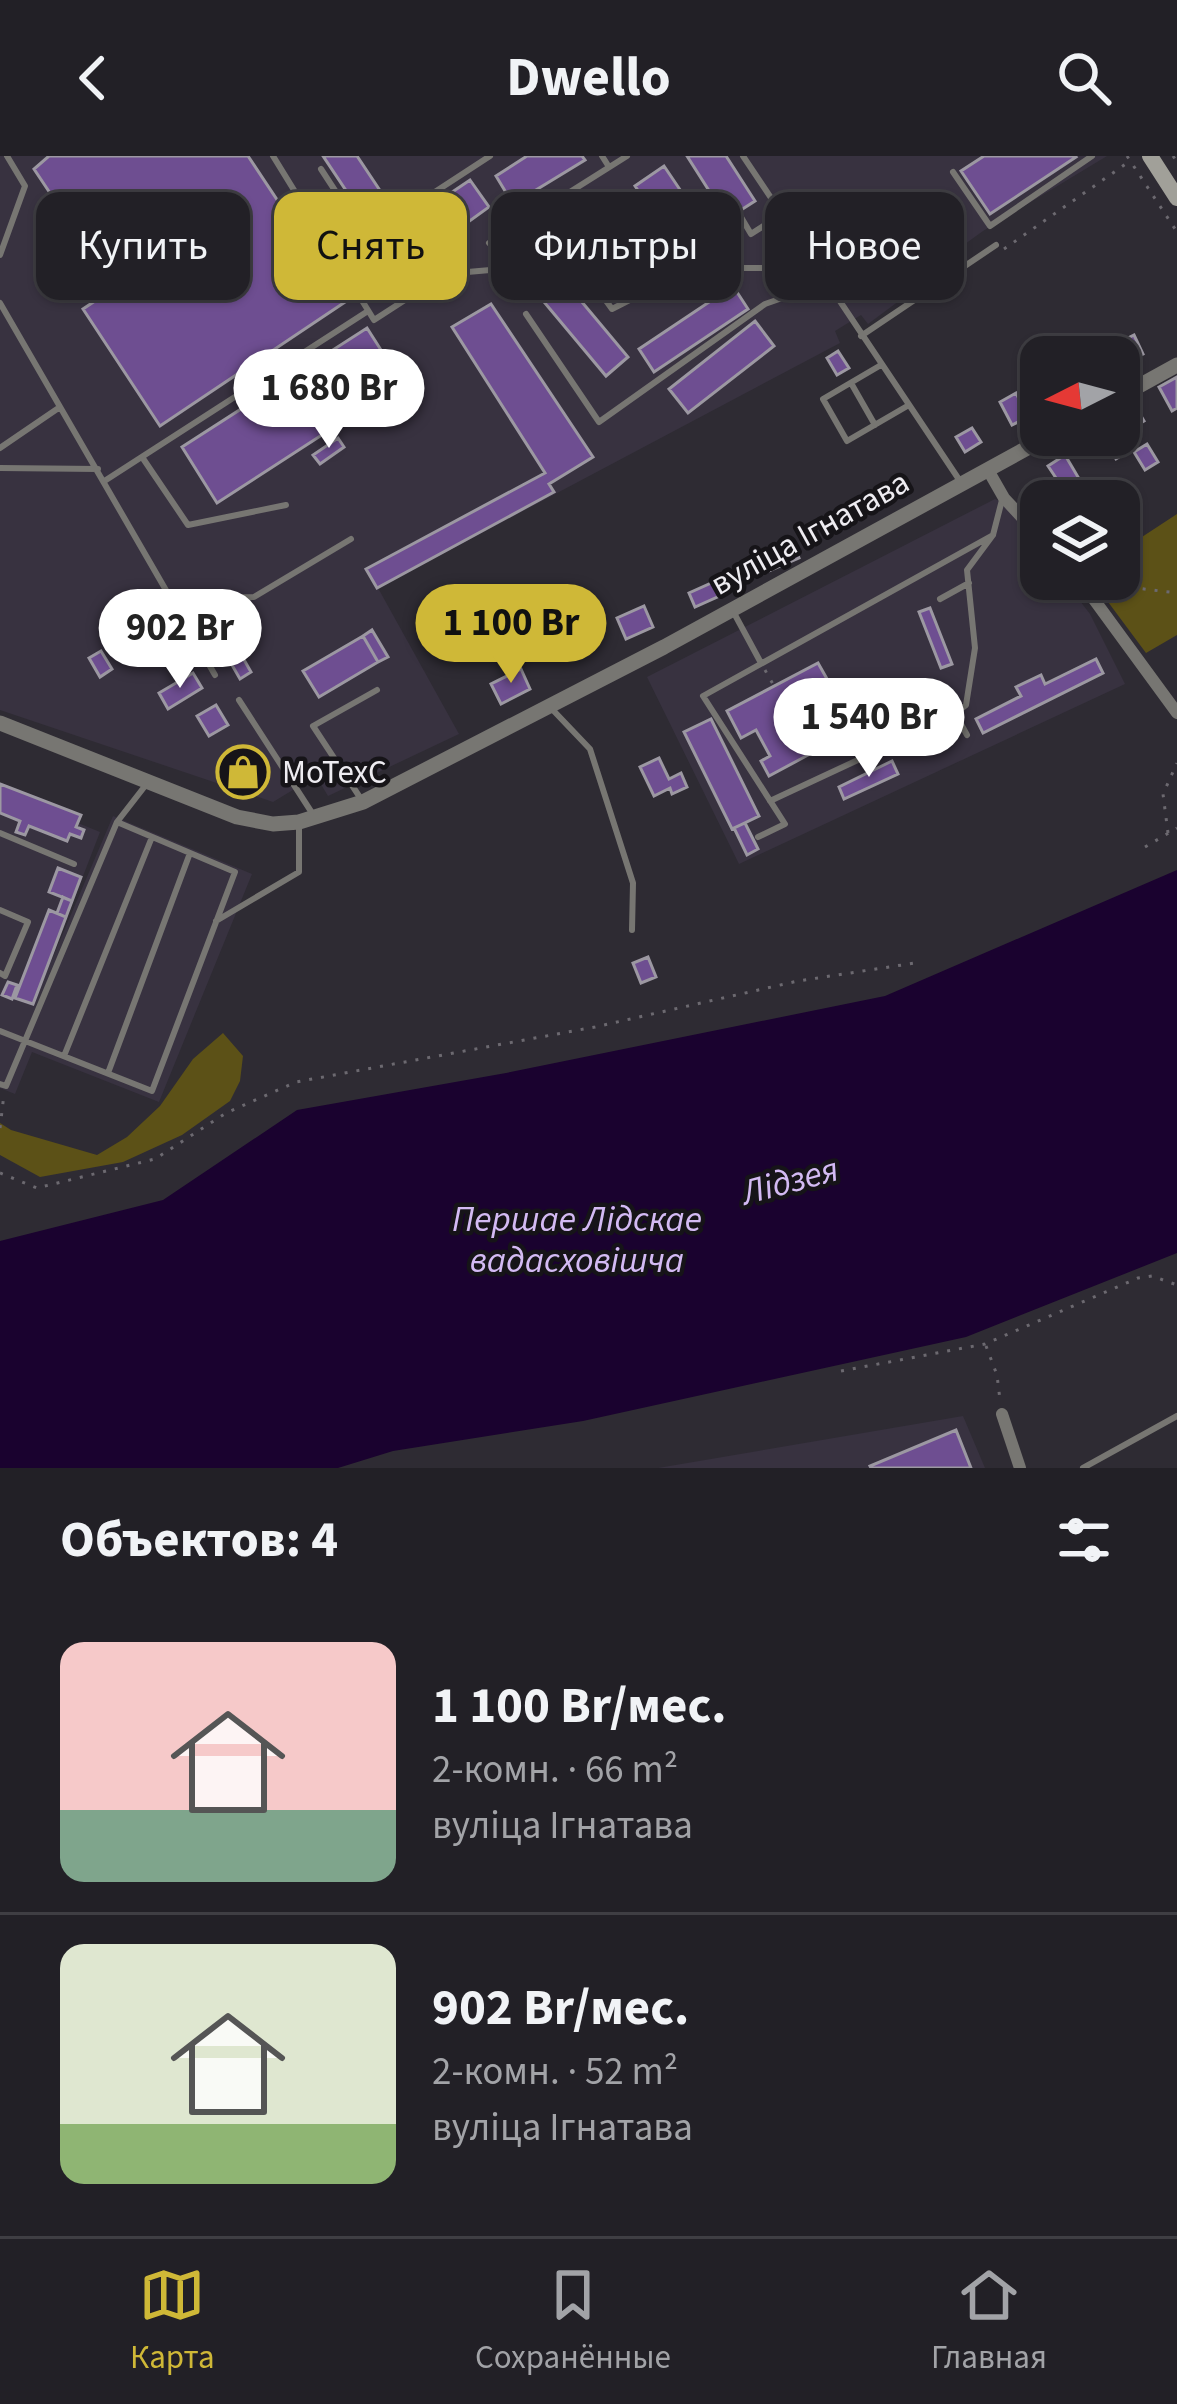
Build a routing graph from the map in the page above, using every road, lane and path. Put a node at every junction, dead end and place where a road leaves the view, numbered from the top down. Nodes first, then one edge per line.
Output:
1 (7, 156) edge
2 (273, 156) edge
3 (490, 156) edge
4 (602, 156) edge
5 (627, 156) edge
6 (743, 156) edge
7 (1092, 156) edge
8 (1150, 156) edge
9 (1173, 156) edge
10 (1128, 158) edge
11 (1177, 162) edge
12 (609, 167) junction
13 (321, 169) dead end
14 (952, 172) dead end
15 (295, 192) edge
16 (336, 192) edge
17 (436, 192) edge
18 (767, 192) edge
19 (1177, 198) edge
20 (741, 217) edge
21 (765, 225) edge
22 (1177, 232) edge
23 (489, 243) dead end
24 (996, 244) dead end
25 (0, 255) edge
26 (994, 256) dead end
27 (491, 270) edge
28 (362, 300) edge
29 (606, 300) edge
30 (630, 300) edge
31 (776, 300) edge
32 (839, 300) edge
33 (0, 303) edge
34 (368, 310) junction
35 (526, 314) dead end
36 (861, 336) junction
37 (881, 365) junction
38 (1177, 365) edge
39 (851, 383) junction
40 (1140, 386) edge
41 (909, 405) junction
42 (60, 407) junction
43 (875, 425) junction
44 (0, 448) edge
45 (1020, 452) edge
46 (142, 457) junction
47 (0, 468) edge
48 (100, 470) junction
49 (988, 470) junction
50 (106, 480) junction
51 (962, 484) junction
52 (1004, 498) junction
53 (286, 505) dead end
54 (1020, 515) edge
55 (993, 535) junction
56 (351, 539) dead end
57 (969, 583) junction
58 (1140, 587) edge
59 (1177, 592) edge
60 (172, 599) junction
61 (940, 599) dead end
62 (1095, 600) edge
63 (732, 610) junction
64 (761, 664) junction
65 (215, 675) dead end
66 (774, 686) dead end
67 (377, 689) dead end
68 (239, 700) dead end
69 (548, 705) junction
70 (955, 713) junction
71 (1177, 713) edge
72 (0, 723) edge
73 (967, 735) dead end
74 (1177, 764) edge
75 (150, 779) junction
76 (770, 801) junction
77 (364, 802) junction
78 (308, 820) junction
79 (117, 822) junction
80 (1177, 828) edge
81 (0, 832) edge
82 (1168, 833) junction
83 (152, 837) junction
84 (758, 837) dead end
85 (1145, 847) dead end
86 (190, 853) junction
87 (74, 864) dead end
88 (0, 910) edge
89 (216, 922) junction
90 (632, 930) dead end
91 (915, 962) dead end
92 (0, 973) edge
93 (0, 1031) edge
94 (25, 1040) junction
95 (64, 1056) junction
96 (108, 1073) junction
97 (3, 1085) edge
98 (0, 1128) edge
99 (0, 1173) edge
100 (1177, 1285) edge
101 (985, 1344) junction
102 (842, 1371) dead end
103 (1002, 1414) joint
104 (1177, 1416) edge
105 (1021, 1468) edge
106 (1083, 1468) edge

1 - 25 lane
2 - 15 lane
3 - 17 lane
4 - 12 lane
5 - 12 lane
6 - 18 lane
7 - 14 lane
8 - 19 main road
9 - 11 path
10 - 22 path
10 - 26 path
12 - 23 lane
13 - 16 lane
20 - 21 lane
24 - 36 lane
27 - 34 lane
28 - 34 lane
29 - 30 lane
31 - 35 lane
32 - 36 lane
33 - 42 lane
34 - 46 lane
36 - 37 lane
37 - 39 lane
37 - 41 lane
38 - 40 street
39 - 43 lane
39 - 43 lane
41 - 43 lane
41 - 51 lane
42 - 44 lane
42 - 48 lane
45 - 49 street, вуліца Ігнатава
46 - 50 lane
46 - 53 lane
47 - 48 lane
48 - 50 lane
49 - 51 street, вуліца Ігнатава
49 - 52 street
50 - 60 lane
51 - 63 street, вуліца Ігнатава
52 - 54 street
52 - 55 lane
55 - 57 lane
55 - 64 lane
56 - 60 lane
57 - 61 lane
57 - 70 lane
58 - 59 path
60 - 65 lane
62 - 71 street
63 - 64 lane
63 - 69 street, вуліца Ігнатава
64 - 66 path
64 - 76 lane
67 - 77 lane
68 - 78 lane
69 - 77 street, вуліца Ігнатава
69 - 90 lane
70 - 73 lane
70 - 76 lane
72 - 75 street, вуліца Ігнатава
74 - 82 path
75 - 78 street, вуліца Ігнатава
75 - 79 lane
76 - 84 lane
77 - 78 street, вуліца Ігнатава
78 - 89 lane
79 - 83 lane
79 - 94 lane
80 - 82 path
81 - 87 lane
82 - 85 path
83 - 86 lane
83 - 95 lane
86 - 89 lane
86 - 96 lane
88 - 92 lane
89 - 96 lane
91 - 99 path
93 - 94 lane
94 - 95 lane
94 - 97 lane
95 - 96 lane
97 - 98 path
100 - 101 path
101 - 102 path
101 - 103 path
103 - 105 street
104 - 106 lane

